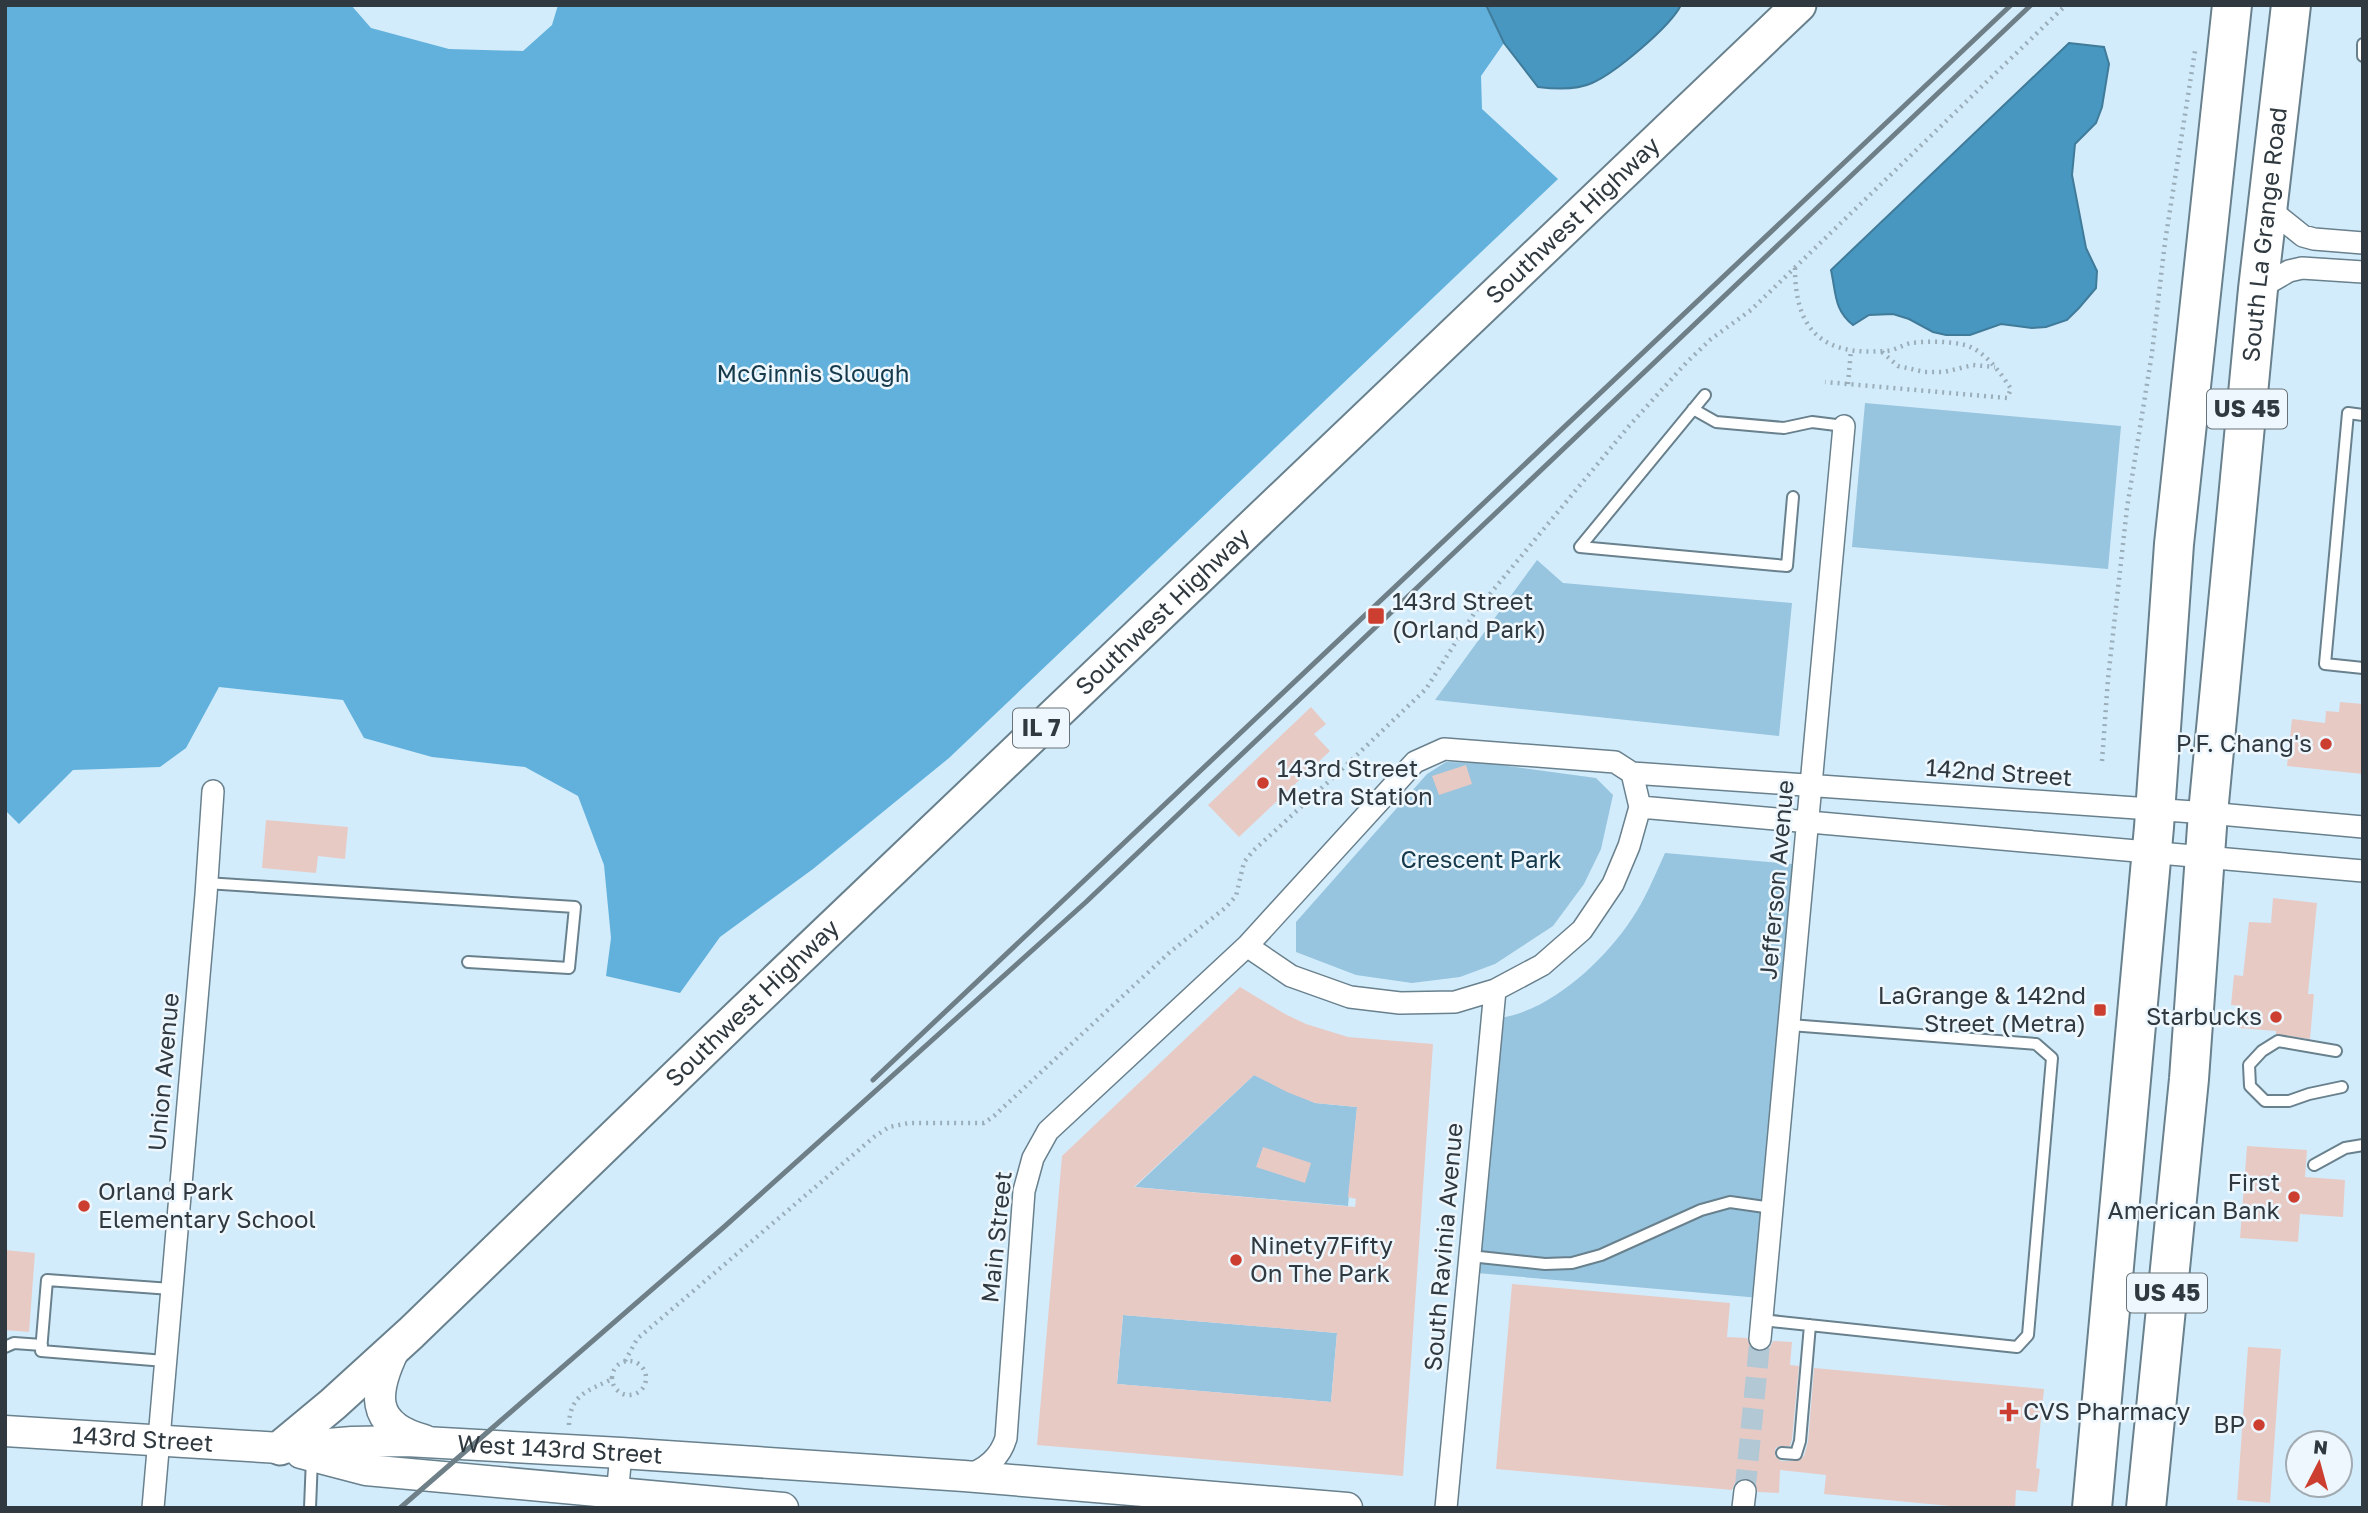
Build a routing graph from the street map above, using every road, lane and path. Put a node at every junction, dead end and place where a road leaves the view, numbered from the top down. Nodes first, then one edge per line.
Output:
1 (1799, 5) edge
2 (2066, 5) edge
3 (2232, 5) edge
4 (2291, 5) edge
5 (2363, 44) edge
6 (2196, 45) dead end
7 (2363, 56) edge
8 (2268, 208) junction
9 (2363, 243) edge
10 (1795, 267) junction
11 (2363, 272) edge
12 (2259, 289) junction
13 (1850, 350) junction
14 (1881, 351) junction
15 (1995, 367) junction
16 (1825, 382) dead end
17 (1848, 384) junction
18 (1705, 395) dead end
19 (1693, 409) junction
20 (2363, 415) edge
21 (1844, 426) joint
22 (1793, 497) dead end
23 (2363, 668) edge
24 (2102, 761) dead end
25 (1632, 773) junction
26 (1813, 787) junction
27 (212, 790) dead end
28 (1640, 807) junction
29 (2156, 809) junction
30 (2208, 813) junction
31 (1809, 822) junction
32 (2363, 827) edge
33 (2152, 853) junction
34 (2206, 856) junction
35 (2363, 871) edge
36 (206, 883) junction
37 (1247, 946) junction
38 (468, 962) dead end
39 (1495, 990) junction
40 (1790, 1026) junction
41 (2336, 1051) dead end
42 (2342, 1087) dead end
43 (2363, 1145) edge
44 (2345, 1149) junction
45 (2314, 1165) dead end
46 (2327, 1165) dead end
47 (1772, 1208) junction
48 (1470, 1256) junction
49 (171, 1289) junction
50 (1810, 1325) junction
51 (1761, 1329) joint
52 (42, 1345) junction
53 (5, 1347) edge
54 (395, 1348) junction
55 (165, 1360) junction
56 (625, 1361) junction
57 (612, 1379) junction
58 (1007, 1429) junction
59 (5, 1431) edge
60 (158, 1441) junction
61 (438, 1443) junction
62 (301, 1450) junction
63 (568, 1450) junction
64 (621, 1452) junction
65 (1782, 1453) dead end
66 (964, 1476) junction
67 (1051, 1483) junction
68 (617, 1500) edge
69 (766, 1507) edge
70 (153, 1508) edge
71 (310, 1508) edge
72 (1347, 1508) edge
73 (1446, 1508) edge
74 (2092, 1508) edge
75 (2146, 1508) edge

1 - 54 main road, Southwest Highway / IL 7
2 - 10 path
3 - 29 highway, US 45
4 - 8 highway, South La Grange Road / US 45
5 - 7 lane
6 - 24 path
8 - 9 street
8 - 12 highway, South La Grange Road / US 45
10 - 13 path
10 - 56 path
11 - 12 street
12 - 30 highway, South La Grange Road / US 45
13 - 14 path
13 - 17 path
14 - 15 path
14 - 15 path
15 - 17 path
16 - 17 path
18 - 19 lane
19 - 21 lane
19 - 22 lane
20 - 23 lane
21 - 26 street, Jefferson Avenue
25 - 26 street, 142nd Street
25 - 28 street
25 - 37 street, Main Street
26 - 29 street, 142nd Street
26 - 31 street, Jefferson Avenue
27 - 36 street, Union Avenue
28 - 31 street
28 - 39 street
29 - 30 street, 142nd Street
29 - 33 highway, US 45
30 - 32 street, 142nd Street
30 - 34 highway, South La Grange Road / US 45
31 - 33 street
31 - 40 street, Jefferson Avenue
33 - 34 street
33 - 74 highway, US 45
34 - 35 street
34 - 75 highway, South La Grange Road / US 45
36 - 38 lane
36 - 49 street, Union Avenue
37 - 39 street
37 - 58 street, Main Street
39 - 48 street, South Ravinia Avenue
40 - 47 street, Jefferson Avenue
40 - 50 lane
41 - 42 lane
43 - 44 lane
44 - 45 lane
44 - 46 lane
47 - 48 lane
47 - 51 street, Jefferson Avenue
48 - 73 street, South Ravinia Avenue
49 - 52 lane
49 - 55 street, Union Avenue
50 - 51 lane
50 - 65 lane
52 - 53 lane
52 - 55 lane
54 - 61 main road
54 - 62 main road, Southwest Highway / IL 7
55 - 60 street, Union Avenue
56 - 57 path
56 - 57 path
57 - 63 path
58 - 66 street, Main Street
58 - 67 street
59 - 60 main road, 143rd Street
60 - 62 main road, 143rd Street
60 - 70 street, Union Avenue
61 - 62 main road, West 143rd Street
61 - 63 main road, West 143rd Street
62 - 68 main road, West 143rd Street
62 - 71 lane
63 - 64 main road, West 143rd Street
64 - 66 main road, West 143rd Street
64 - 68 street
66 - 67 main road, West 143rd Street
67 - 72 main road, West 143rd Street
68 - 69 main road, West 143rd Street

